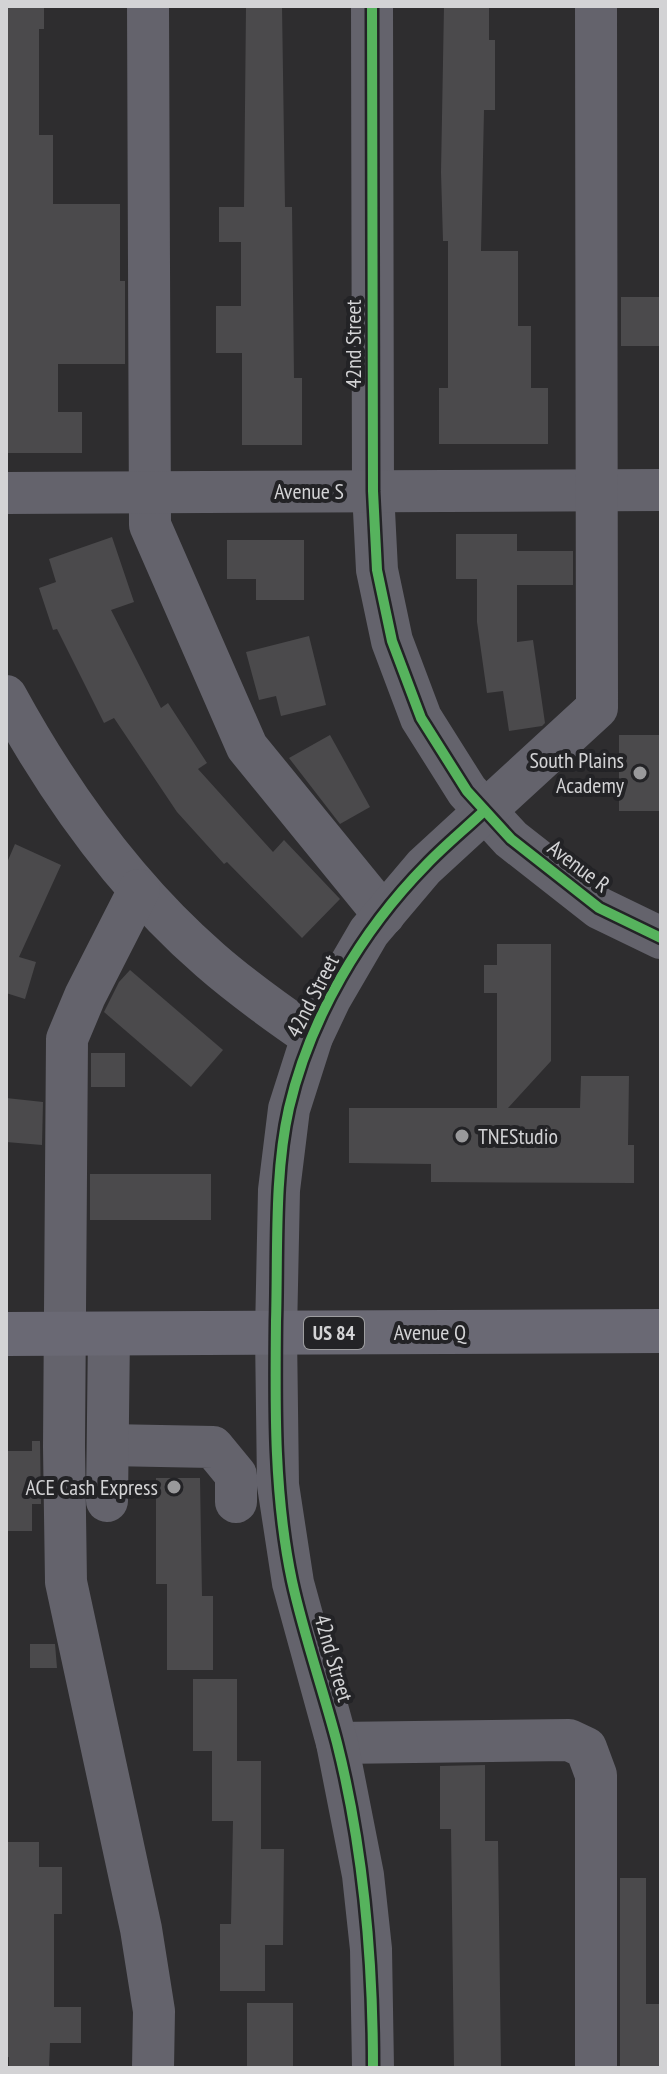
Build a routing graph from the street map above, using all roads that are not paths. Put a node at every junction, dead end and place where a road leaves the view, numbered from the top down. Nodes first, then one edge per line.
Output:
1 (148, 6) edge
2 (372, 6) edge
3 (596, 6) edge
4 (595, 490) junction
5 (661, 490) edge
6 (373, 491) junction
7 (149, 492) junction
8 (6, 493) edge
9 (6, 696) edge
10 (17, 743) edge
11 (484, 811) junction
12 (139, 890) junction
13 (384, 915) junction
14 (661, 937) edge
15 (312, 1037) junction
16 (661, 1331) edge
17 (65, 1333) junction
18 (109, 1333) junction
19 (276, 1333) junction
20 (6, 1334) edge
21 (108, 1445) junction
22 (278, 1474) junction
23 (107, 1501) dead end
24 (337, 1743) junction
25 (153, 2068) edge
26 (373, 2068) edge
27 (596, 2068) edge

1 - 7 street
2 - 6 street, 42nd Street
3 - 4 street
4 - 5 street, Avenue S
4 - 6 street, Avenue S
4 - 11 street
6 - 7 street, Avenue S
6 - 11 street, 42nd Street
7 - 8 street, Avenue S
7 - 13 street
9 - 10 street
10 - 12 street
11 - 13 street, 42nd Street
11 - 14 street, Avenue R
12 - 15 street
12 - 17 street
13 - 15 street, 42nd Street
15 - 19 street, 42nd Street
16 - 19 highway, Avenue Q / US 84
17 - 18 highway, Avenue Q / US 84
17 - 20 highway, Avenue Q / US 84
17 - 25 street
18 - 19 highway, Avenue Q / US 84
18 - 21 street
19 - 22 street, 42nd Street
21 - 22 street
21 - 23 street
22 - 24 street, 42nd Street
24 - 26 street, 42nd Street
24 - 27 street

